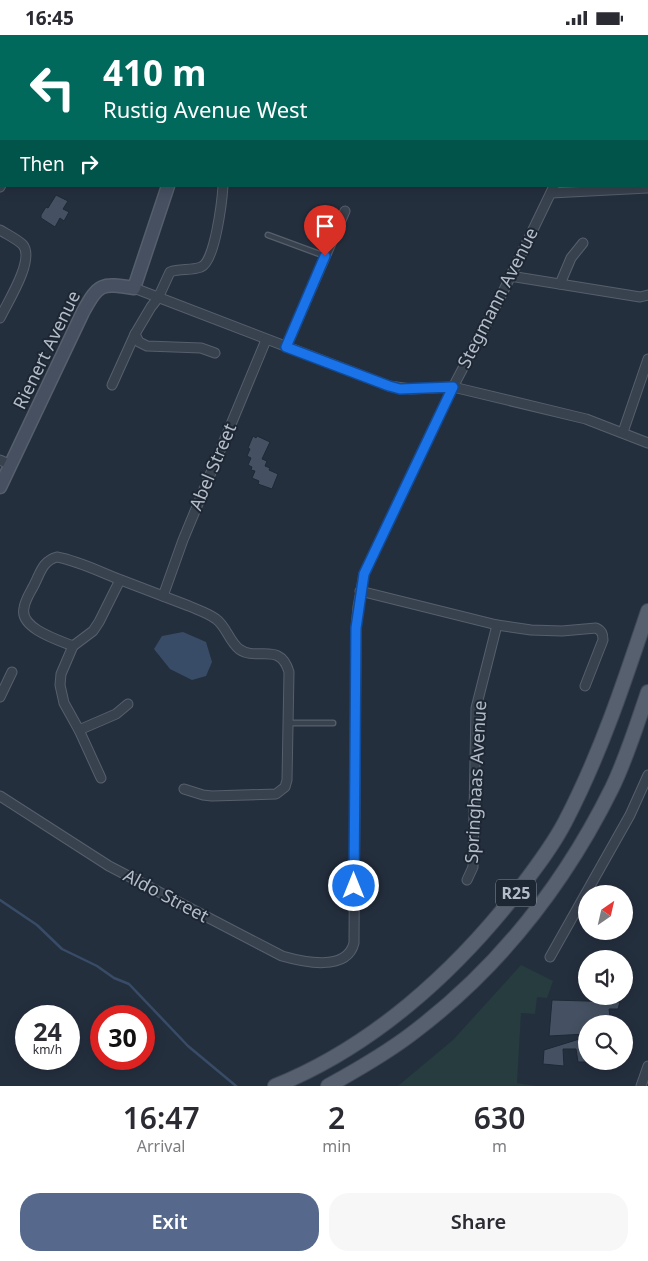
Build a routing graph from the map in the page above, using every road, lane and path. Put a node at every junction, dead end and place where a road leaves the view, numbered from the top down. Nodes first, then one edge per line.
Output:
1 (168, 187) edge
2 (223, 187) edge
3 (648, 188) edge
4 (553, 189) edge
5 (345, 211) dead end
6 (0, 230) edge
7 (268, 235) dead end
8 (584, 243) dead end
9 (325, 256) junction
10 (510, 276) junction
11 (560, 284) junction
12 (134, 288) junction
13 (648, 295) edge
14 (158, 298) junction
15 (0, 318) edge
16 (135, 334) junction
17 (266, 340) junction
18 (286, 347) junction
19 (215, 353) dead end
20 (648, 359) edge
21 (112, 385) dead end
22 (453, 387) junction
23 (623, 433) junction
24 (648, 443) edge
25 (5, 463) edge
26 (0, 487) edge
27 (120, 580) junction
28 (360, 591) junction
29 (163, 596) junction
30 (648, 611) edge
31 (497, 625) junction
32 (73, 646) junction
33 (12, 672) dead end
34 (585, 686) dead end
35 (648, 692) edge
36 (0, 697) edge
37 (128, 704) dead end
38 (288, 723) junction
39 (333, 723) dead end
40 (79, 730) junction
41 (648, 775) edge
42 (101, 778) dead end
43 (184, 789) dead end
44 (0, 796) edge
45 (467, 880) dead end
46 (550, 957) dead end
47 (344, 959) joint
48 (648, 1066) edge
49 (275, 1086) edge
50 (328, 1086) edge
51 (641, 1086) edge

1 - 12 street
2 - 14 street
3 - 4 street
4 - 10 street, Stegmann Avenue
5 - 9 street
6 - 15 street
7 - 9 lane
8 - 11 street
9 - 18 street
10 - 11 street
10 - 22 street, Stegmann Avenue
11 - 13 street
12 - 14 street
12 - 25 street, Rienert Avenue
14 - 16 street
14 - 17 street
16 - 19 street
16 - 21 street
17 - 18 street
17 - 29 street, Abel Street
18 - 22 street
20 - 23 street
22 - 23 street
22 - 28 street, Stegmann Avenue
23 - 24 street
25 - 26 street, Rienert Avenue
27 - 29 street
27 - 32 street
27 - 32 street
28 - 31 street
28 - 47 street, Stegmann Avenue
29 - 38 street
30 - 49 main road, R25
31 - 34 street
31 - 45 street, Springhaas Avenue
32 - 40 street
33 - 36 street
35 - 50 main road, R25
37 - 40 street
38 - 39 lane
38 - 43 street
40 - 42 street
41 - 46 street
44 - 47 street, Aldo Street
48 - 51 street

